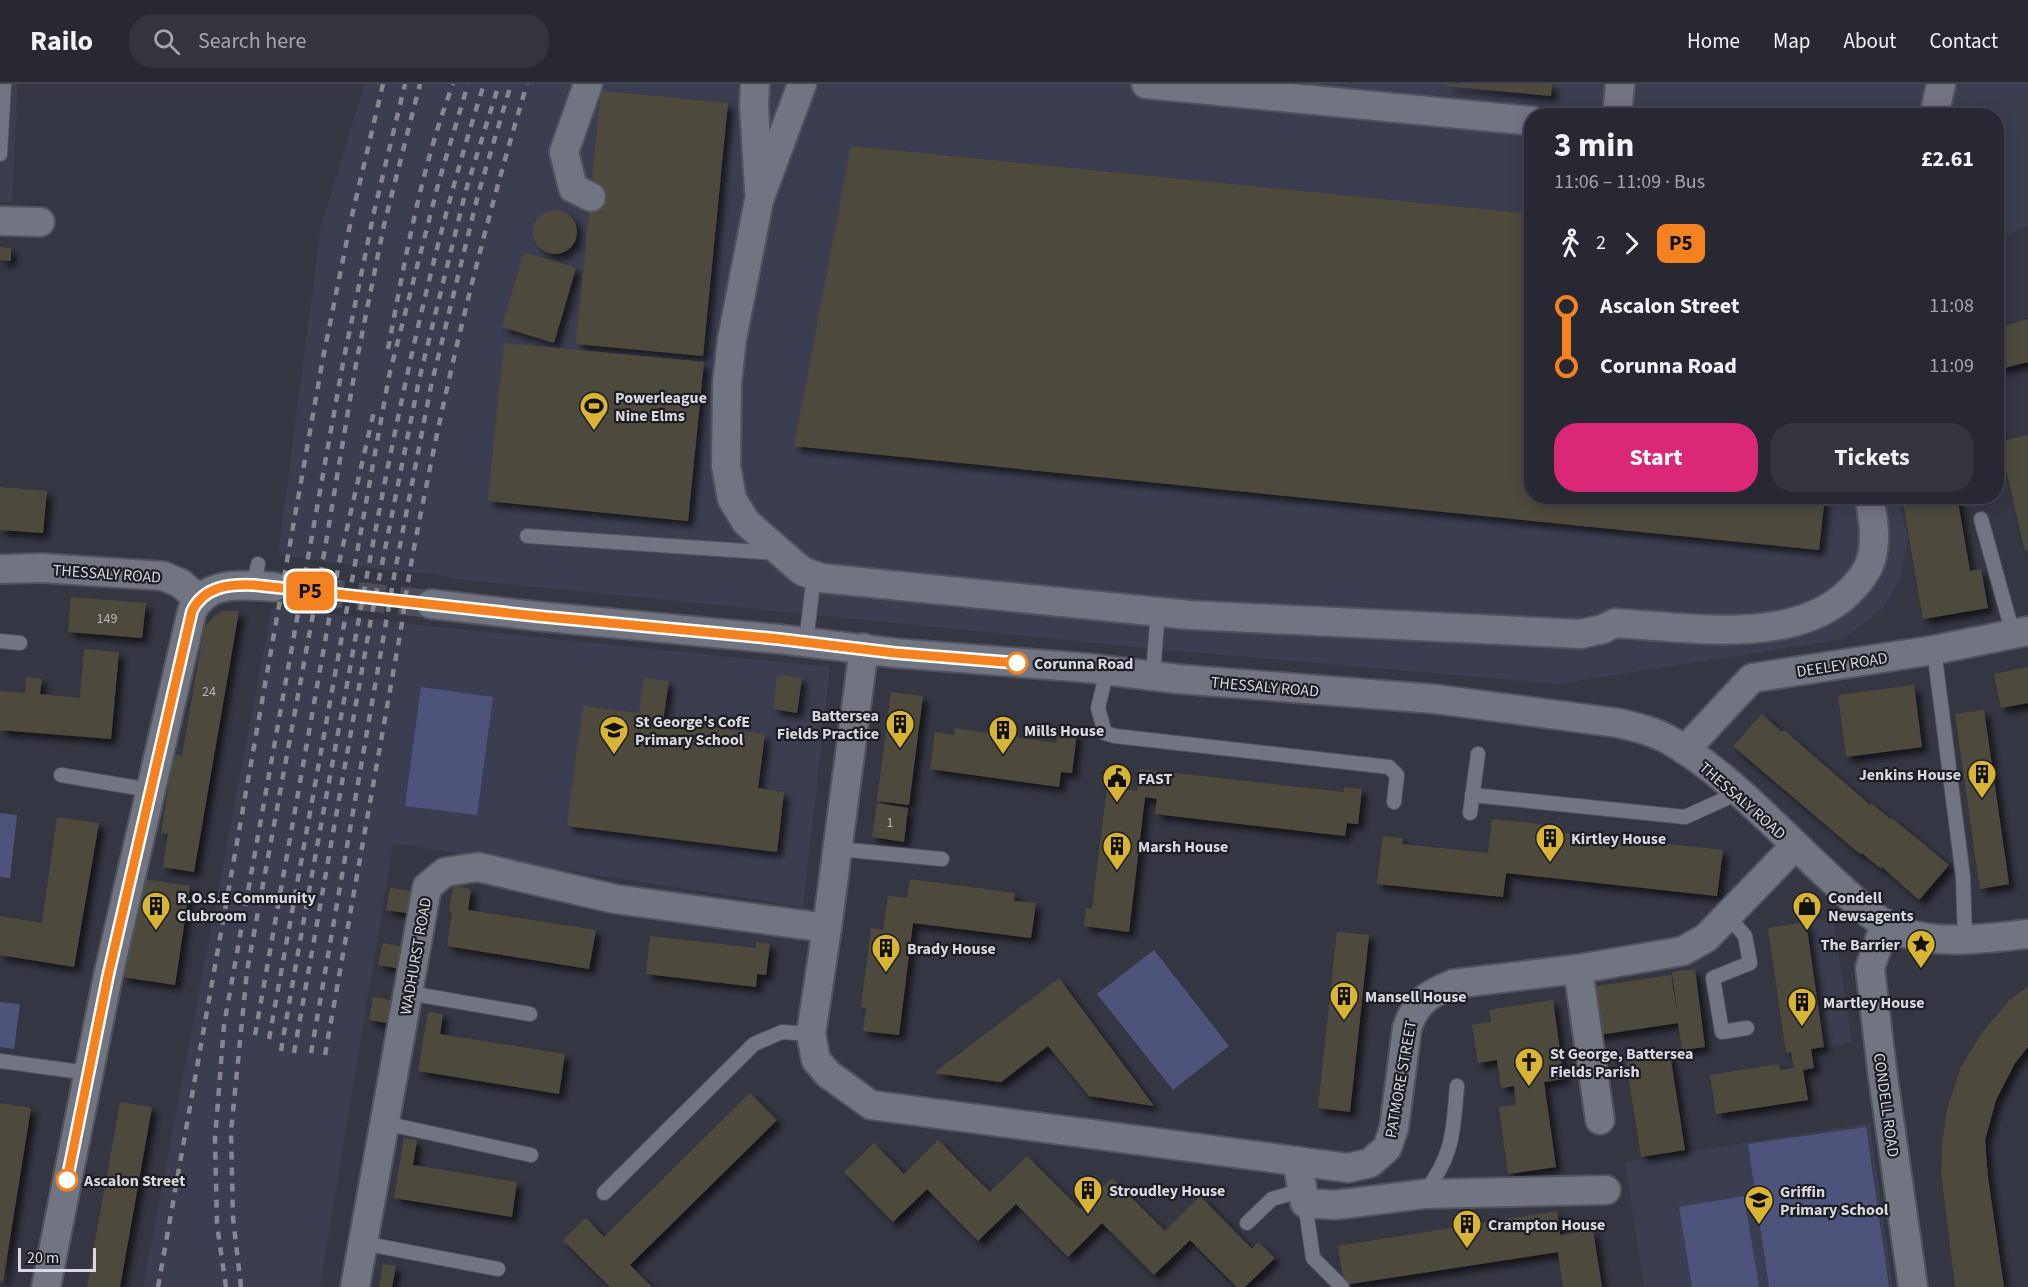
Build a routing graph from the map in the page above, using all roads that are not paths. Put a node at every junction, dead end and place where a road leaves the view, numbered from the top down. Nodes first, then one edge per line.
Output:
1 (4, 84) edge
2 (588, 84) edge
3 (755, 84) edge
4 (802, 84) edge
5 (1146, 84) edge
6 (1620, 84) edge
7 (1941, 84) edge
8 (1618, 108) edge
9 (1936, 108) edge
10 (1524, 121) edge
11 (0, 154) edge
12 (591, 197) dead end
13 (759, 200) junction
14 (0, 220) edge
15 (40, 222) dead end
16 (1870, 504) edge
17 (1981, 519) dead end
18 (527, 536) dead end
19 (780, 553) junction
20 (0, 569) edge
21 (814, 575) junction
22 (262, 579) tunnel mouth
23 (200, 600) junction
24 (431, 604) tunnel mouth
25 (1158, 611) junction
26 (2020, 632) edge
27 (0, 641) edge
28 (806, 642) junction
29 (20, 643) dead end
30 (864, 648) junction
31 (1934, 650) junction
32 (1107, 670) junction
33 (1153, 675) junction
34 (1685, 750) junction
35 (1478, 754) dead end
36 (61, 775) dead end
37 (150, 790) junction
38 (1738, 793) junction
39 (1472, 795) junction
40 (1394, 802) dead end
41 (1470, 813) dead end
42 (1795, 846) junction
43 (837, 849) junction
44 (942, 860) dead end
45 (1727, 915) junction
46 (1885, 924) junction
47 (827, 928) junction
48 (2028, 934) edge
49 (1965, 939) junction
50 (1578, 969) junction
51 (409, 993) junction
52 (530, 1014) dead end
53 (1747, 1028) dead end
54 (811, 1035) junction
55 (0, 1061) edge
56 (88, 1073) junction
57 (1457, 1086) dead end
58 (1600, 1120) dead end
59 (384, 1123) junction
60 (531, 1155) dead end
61 (1297, 1161) junction
62 (1606, 1190) dead end
63 (604, 1193) dead end
64 (1424, 1194) junction
65 (1304, 1196) junction
66 (1247, 1223) dead end
67 (362, 1243) junction
68 (498, 1269) dead end
69 (46, 1287) edge
70 (355, 1287) edge
71 (1342, 1287) edge
72 (1913, 1287) edge

1 - 11 lane
2 - 12 street
3 - 13 street
4 - 13 street
5 - 10 street
6 - 8 street
7 - 9 street
13 - 19 street
14 - 15 street
16 - 25 street
17 - 26 lane
18 - 19 lane
19 - 21 street
20 - 23 street, THESSALY ROAD
21 - 25 street
21 - 28 lane
22 - 23 street
23 - 37 street
24 - 28 street, THESSALY ROAD
25 - 33 lane
26 - 31 street, DEELEY ROAD
27 - 29 lane
28 - 30 street, THESSALY ROAD
30 - 32 street, THESSALY ROAD
30 - 43 street
31 - 34 street, DEELEY ROAD
31 - 49 lane
32 - 33 street, THESSALY ROAD
32 - 40 lane
33 - 34 street, THESSALY ROAD
34 - 38 street, THESSALY ROAD
35 - 39 lane
36 - 37 lane
37 - 56 street
38 - 39 lane
38 - 42 street, THESSALY ROAD
39 - 41 lane
42 - 45 street, PATMORE STREET
42 - 46 street, THESSALY ROAD
43 - 44 lane
43 - 47 street
45 - 50 street, PATMORE STREET
45 - 53 lane
46 - 49 street, THESSALY ROAD
46 - 72 street, CONDELL ROAD
47 - 51 street, WADHURST ROAD
47 - 54 street
48 - 49 street, THESSALY ROAD
50 - 58 street
50 - 61 street, PATMORE STREET
51 - 52 lane
51 - 59 street, WADHURST ROAD
54 - 61 street, PATMORE STREET
54 - 63 lane
55 - 56 lane
56 - 69 street
57 - 64 lane
59 - 60 lane
59 - 67 street, WADHURST ROAD
61 - 65 street
62 - 64 street
64 - 65 street
65 - 66 lane
65 - 71 lane
67 - 68 lane
67 - 70 street, WADHURST ROAD

